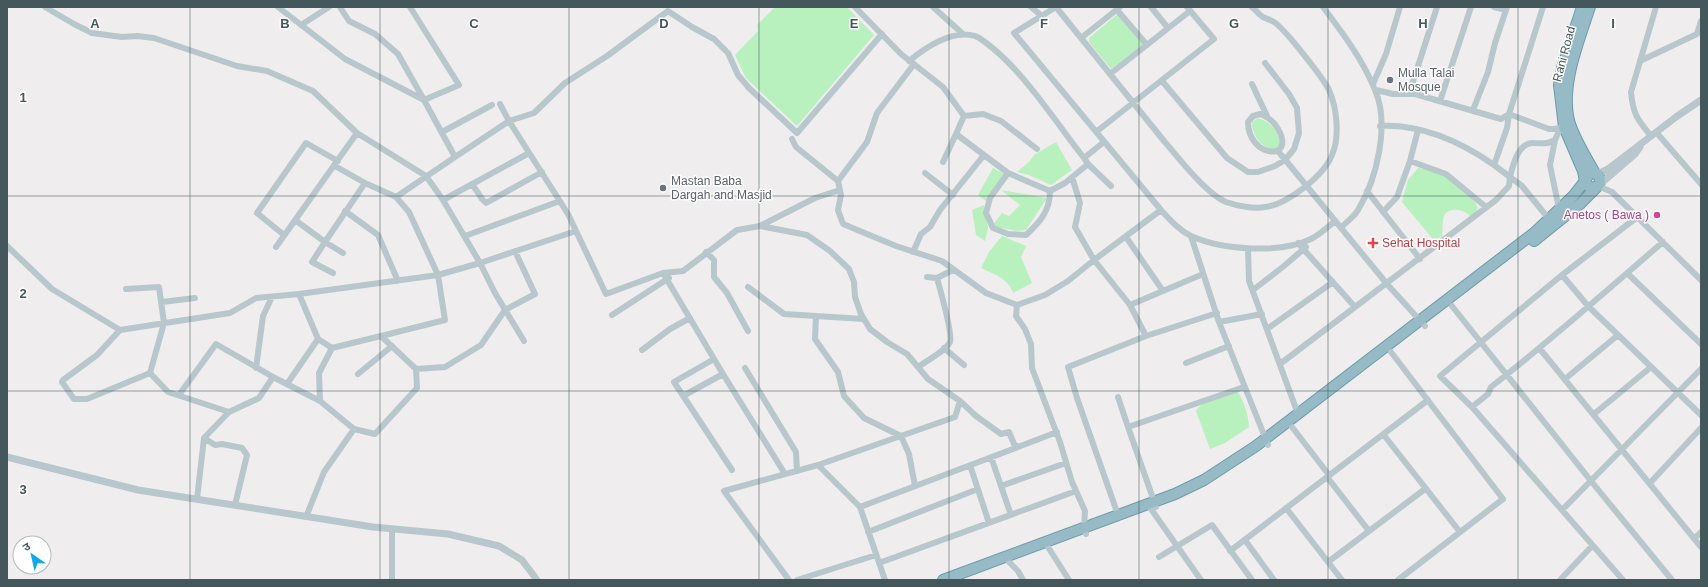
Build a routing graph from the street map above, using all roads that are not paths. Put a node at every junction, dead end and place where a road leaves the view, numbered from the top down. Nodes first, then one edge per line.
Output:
1 (45, 7) edge
2 (278, 7) edge
3 (340, 7) edge
4 (410, 7) edge
5 (855, 7) edge
6 (933, 7) edge
7 (1031, 7) edge
8 (1151, 7) edge
9 (1252, 7) edge
10 (1323, 7) edge
11 (1400, 7) edge
12 (1436, 7) edge
13 (1471, 7) edge
14 (1494, 7) edge
15 (1543, 7) edge
16 (1582, 7) edge
17 (1590, 7) edge
18 (1656, 7) edge
19 (328, 8) edge
20 (1119, 8) edge
21 (667, 9) edge
22 (1189, 9) edge
23 (1506, 9) edge
24 (1042, 16) junction
25 (1701, 21) edge
26 (301, 25) junction
27 (1168, 28) junction
28 (1699, 33) edge
29 (882, 34) junction
30 (963, 34) junction
31 (1081, 38) junction
32 (1147, 45) junction
33 (1640, 61) junction
34 (912, 62) junction
35 (1265, 63) dead end
36 (1110, 74) junction
37 (1162, 81) junction
38 (1252, 84) dead end
39 (1374, 87) junction
40 (1409, 94) junction
41 (424, 100) junction
42 (1701, 100) edge
43 (1440, 101) junction
44 (1133, 103) junction
45 (500, 104) dead end
46 (492, 105) dead end
47 (1473, 110) junction
48 (1509, 114) junction
49 (964, 116) junction
50 (1267, 116) junction
51 (509, 121) junction
52 (1380, 126) junction
53 (1567, 126) junction
54 (1418, 130) junction
55 (442, 132) junction
56 (1096, 132) junction
57 (357, 133) junction
58 (956, 134) junction
59 (1651, 136) junction
60 (792, 139) dead end
61 (1555, 140) junction
62 (1104, 142) junction
63 (1037, 149) dead end
64 (1278, 151) junction
65 (529, 153) junction
66 (984, 155) junction
67 (455, 157) junction
68 (1084, 158) junction
69 (1285, 160) junction
70 (943, 162) dead end
71 (1410, 162) junction
72 (336, 163) junction
73 (1088, 164) junction
74 (1494, 164) junction
75 (542, 172) junction
76 (925, 173) dead end
77 (1008, 173) junction
78 (1595, 173) junction
79 (426, 176) junction
80 (1072, 177) junction
81 (1510, 177) junction
82 (838, 181) junction
83 (1585, 181) junction
84 (365, 183) junction
85 (472, 184) junction
86 (1701, 184) edge
87 (1111, 186) dead end
88 (1306, 186) junction
89 (1598, 186) junction
90 (840, 190) junction
91 (1050, 191) junction
92 (1367, 191) junction
93 (953, 195) junction
94 (396, 196) junction
95 (443, 200) junction
96 (560, 201) junction
97 (1486, 207) junction
98 (1559, 209) junction
99 (1161, 210) junction
100 (345, 212) junction
101 (1383, 212) junction
102 (1636, 218) junction
103 (1549, 219) junction
104 (295, 220) junction
105 (1335, 221) junction
106 (760, 226) junction
107 (1341, 228) junction
108 (576, 230) junction
109 (284, 235) junction
110 (465, 236) junction
111 (1191, 236) junction
112 (1126, 237) junction
113 (1311, 239) junction
114 (325, 242) junction
115 (1663, 242) junction
116 (1298, 243) junction
117 (7, 246) edge
118 (276, 246) dead end
119 (1248, 249) junction
120 (1304, 250) junction
121 (515, 251) junction
122 (706, 252) junction
123 (913, 252) junction
124 (343, 253) dead end
125 (1420, 259) junction
126 (1094, 260) junction
127 (480, 263) junction
128 (953, 270) junction
129 (674, 272) junction
130 (333, 273) dead end
131 (663, 273) junction
132 (1627, 273) junction
133 (1204, 274) junction
134 (438, 275) junction
135 (1562, 275) junction
136 (927, 277) dead end
137 (937, 278) junction
138 (667, 280) junction
139 (1701, 280) edge
140 (398, 281) junction
141 (1333, 282) junction
142 (1387, 284) junction
143 (748, 287) dead end
144 (126, 289) dead end
145 (1253, 290) junction
146 (1163, 291) junction
147 (299, 294) junction
148 (272, 297) junction
149 (195, 298) dead end
150 (162, 302) junction
151 (1017, 306) junction
152 (1130, 306) junction
153 (1452, 306) junction
154 (1588, 306) junction
155 (1355, 308) junction
156 (505, 310) junction
157 (1216, 313) junction
158 (612, 314) dead end
159 (1262, 314) junction
160 (816, 316) junction
161 (690, 318) junction
162 (864, 319) junction
163 (1220, 322) junction
164 (164, 323) junction
165 (1422, 324) junction
166 (1267, 329) junction
167 (120, 330) junction
168 (748, 331) dead end
169 (1618, 335) junction
170 (381, 336) junction
171 (1146, 336) junction
172 (318, 340) junction
173 (524, 341) dead end
174 (1481, 343) junction
175 (1701, 344) edge
176 (392, 346) junction
177 (1229, 346) junction
178 (332, 348) junction
179 (944, 348) junction
180 (1540, 349) junction
181 (642, 350) dead end
182 (1391, 352) junction
183 (714, 359) junction
184 (1186, 363) dead end
185 (1280, 364) junction
186 (964, 365) dead end
187 (918, 367) junction
188 (1651, 367) junction
189 (256, 368) junction
190 (745, 368) dead end
191 (416, 369) junction
192 (1701, 369) edge
193 (150, 373) junction
194 (358, 374) dead end
195 (723, 374) junction
196 (1507, 375) junction
197 (273, 377) junction
198 (1565, 379) junction
199 (287, 384) junction
200 (1244, 387) junction
201 (1679, 393) junction
202 (179, 395) junction
203 (683, 396) junction
204 (1118, 396) dead end
205 (1428, 400) junction
206 (320, 401) junction
207 (960, 401) junction
208 (1472, 407) junction
209 (229, 412) junction
210 (1298, 414) junction
211 (1594, 414) junction
212 (1701, 415) edge
213 (1128, 427) junction
214 (1292, 427) junction
215 (1701, 428) edge
216 (354, 429) junction
217 (1057, 432) junction
218 (1383, 434) junction
219 (901, 436) junction
220 (204, 438) junction
221 (1266, 442) junction
222 (1018, 447) junction
223 (1622, 448) junction
224 (7, 456) edge
225 (991, 457) junction
226 (1066, 463) junction
227 (818, 465) junction
228 (970, 465) junction
229 (732, 470) dead end
230 (796, 471) junction
231 (785, 474) junction
232 (1328, 476) junction
233 (1591, 481) junction
234 (1650, 484) junction
235 (915, 486) junction
236 (1001, 486) junction
237 (978, 489) junction
238 (1425, 489) junction
239 (1076, 491) junction
240 (197, 499) junction
241 (235, 505) junction
242 (1154, 506) junction
243 (860, 507) junction
244 (1286, 508) junction
245 (1562, 510) junction
246 (1011, 514) junction
247 (1118, 515) junction
248 (306, 517) junction
249 (989, 523) junction
250 (392, 529) junction
251 (1085, 530) junction
252 (1369, 531) junction
253 (868, 532) junction
254 (1460, 532) junction
255 (1701, 532) edge
256 (1694, 539) junction
257 (1245, 540) junction
258 (1592, 546) junction
259 (1048, 547) junction
260 (1701, 547) edge
261 (1176, 548) junction
262 (1230, 550) junction
263 (876, 555) junction
264 (1159, 557) dead end
265 (1009, 562) junction
266 (1328, 562) junction
267 (879, 563) junction
268 (1405, 578) edge
269 (1198, 579) edge
270 (392, 580) edge
271 (537, 580) edge
272 (789, 580) edge
273 (797, 580) edge
274 (885, 580) edge
275 (943, 580) edge
276 (961, 580) edge
277 (1023, 580) edge
278 (1069, 580) edge
279 (1252, 580) edge
280 (1274, 580) edge
281 (1342, 580) edge
282 (1398, 580) edge
283 (1560, 580) edge
284 (1622, 580) edge
285 (1672, 580) edge

1 - 57 street
2 - 26 street
3 - 41 street
4 - 41 street
5 - 29 street
6 - 30 street
7 - 24 street
8 - 27 street
9 - 88 street
10 - 39 street
11 - 39 street
12 - 40 street
13 - 43 street
14 - 23 street
15 - 48 street
16 - 53 highway
17 - 53 highway, Rani Road
18 - 33 street
19 - 26 street
20 - 31 street
20 - 32 street
21 - 29 street
21 - 51 street
22 - 27 street
22 - 37 street
23 - 47 street
24 - 31 street
24 - 56 street
25 - 28 street
26 - 41 street
27 - 32 street
28 - 33 street
29 - 34 street
30 - 34 street
30 - 68 street
31 - 36 street
32 - 36 street
33 - 59 street
34 - 49 street
34 - 82 street
35 - 69 street
36 - 44 street
37 - 44 street
37 - 69 street
38 - 50 street
39 - 40 street
39 - 52 street
40 - 43 street
41 - 55 street
42 - 59 street
43 - 47 street
44 - 56 street
44 - 88 street
45 - 51 street
46 - 55 street
47 - 48 street
48 - 53 street
48 - 74 street
49 - 58 street
49 - 63 street
50 - 64 street
50 - 64 street
51 - 65 street
51 - 67 street
52 - 54 street
52 - 92 street
53 - 61 street
53 - 78 highway, Rani Road
53 - 83 highway
54 - 71 street
54 - 74 street
55 - 67 street
56 - 62 street
57 - 72 street
57 - 79 street
58 - 66 street
58 - 70 street
59 - 78 street
59 - 86 street
59 - 89 street
60 - 82 street
61 - 81 street
61 - 98 street
62 - 68 street
62 - 99 street
64 - 69 street
65 - 75 street
65 - 85 street
66 - 77 street
66 - 93 street
67 - 79 street
68 - 73 street
69 - 88 street
71 - 97 street
71 - 101 street
72 - 84 street
72 - 104 street
72 - 109 street
73 - 80 street
73 - 87 street
74 - 81 street
75 - 85 street
75 - 96 street
76 - 93 street
77 - 91 street
77 - 91 street
78 - 83 highway
78 - 89 highway
79 - 94 street
79 - 95 street
80 - 91 street
80 - 126 street
81 - 97 street
81 - 103 street
82 - 90 street
83 - 89 highway
83 - 98 highway
84 - 94 street
84 - 100 street
85 - 95 street
88 - 105 street
89 - 102 street
89 - 153 highway
90 - 106 street
90 - 123 street
92 - 101 street
92 - 107 street
93 - 123 street
94 - 134 street
95 - 110 street
96 - 108 street
96 - 110 street
97 - 125 street
98 - 103 highway
99 - 111 street
99 - 112 street
100 - 114 street
100 - 140 street
101 - 125 street
102 - 115 street
102 - 135 street
103 - 165 highway
104 - 109 street
104 - 114 street
105 - 107 street
105 - 113 street
106 - 122 street
106 - 162 street
107 - 142 street
108 - 121 street
108 - 131 street
109 - 118 street
110 - 127 street
111 - 119 street
111 - 133 street
112 - 126 street
112 - 146 street
113 - 116 street
113 - 120 street
114 - 124 street
114 - 130 street
115 - 132 street
115 - 139 street
116 - 119 street
116 - 120 street
117 - 167 street
119 - 145 street
120 - 141 street
120 - 145 street
121 - 127 street
121 - 156 street
122 - 129 street
122 - 168 street
123 - 128 street
125 - 142 street
126 - 151 street
126 - 152 street
127 - 134 street
127 - 156 street
128 - 137 street
128 - 151 street
129 - 131 street
129 - 138 street
131 - 138 street
132 - 154 street
132 - 175 street
133 - 146 street
133 - 157 street
134 - 140 street
134 - 170 street
135 - 154 street
135 - 174 street
136 - 137 street
137 - 179 street
138 - 158 street
138 - 161 street
140 - 147 street
141 - 155 street
141 - 166 street
142 - 155 street
142 - 165 street
143 - 160 street
144 - 150 street
145 - 159 street
146 - 152 street
147 - 148 street
147 - 172 street
148 - 164 street
148 - 189 street
149 - 150 street
150 - 164 street
151 - 217 street
152 - 171 street
153 - 165 highway
153 - 174 street
154 - 169 street
154 - 180 street
155 - 185 street
156 - 173 street
156 - 191 street
157 - 163 street
157 - 171 street
159 - 163 street
159 - 166 street
160 - 162 street
160 - 219 street
161 - 181 street
161 - 183 street
162 - 187 street
163 - 177 street
164 - 167 street
164 - 193 street
165 - 182 highway
165 - 210 highway
166 - 185 street
167 - 193 street
169 - 188 street
169 - 198 street
170 - 176 street
170 - 178 street
171 - 247 street
172 - 178 street
172 - 199 street
174 - 196 street
174 - 208 street
176 - 191 street
176 - 194 street
177 - 184 street
177 - 200 street
178 - 206 street
179 - 186 street
179 - 187 street
180 - 196 street
180 - 198 street
182 - 205 street
182 - 214 highway
183 - 195 street
183 - 203 street
185 - 210 street
187 - 207 street
188 - 201 street
188 - 211 street
189 - 197 street
189 - 202 street
190 - 230 street
191 - 216 street
192 - 201 street
193 - 202 street
195 - 203 street
195 - 231 street
196 - 208 street
196 - 233 street
197 - 199 street
197 - 209 street
198 - 211 street
199 - 206 street
200 - 213 street
200 - 221 street
201 - 212 street
201 - 223 street
202 - 209 street
203 - 229 street
204 - 213 street
205 - 218 street
205 - 254 street
206 - 216 street
207 - 219 street
207 - 222 street
208 - 245 street
209 - 220 street
210 - 221 highway
211 - 223 street
213 - 242 street
214 - 221 highway
214 - 232 street
215 - 234 street
216 - 248 street
217 - 222 street
217 - 226 street
218 - 232 street
218 - 238 street
219 - 227 street
219 - 235 street
220 - 240 street
220 - 241 street
221 - 242 highway
222 - 225 street
223 - 233 street
223 - 234 street
224 - 240 street
225 - 228 street
225 - 236 street
226 - 236 street
226 - 239 street
227 - 230 street
227 - 243 street
228 - 235 street
228 - 237 street
230 - 231 street
231 - 272 street
232 - 244 street
232 - 252 street
233 - 245 street
233 - 285 street
234 - 256 street
235 - 243 street
236 - 246 street
237 - 249 street
237 - 253 street
238 - 252 street
238 - 254 street
239 - 246 street
239 - 251 street
240 - 241 street
241 - 248 street
242 - 247 highway
242 - 251 highway
242 - 261 street
243 - 253 street
244 - 257 street
244 - 266 street
245 - 258 street
246 - 249 street
247 - 251 highway
248 - 250 street
249 - 267 street
250 - 270 street
250 - 271 street
251 - 259 highway
251 - 275 highway
252 - 266 street
253 - 263 street
254 - 268 street
255 - 256 street
256 - 260 street
257 - 262 street
257 - 280 street
258 - 283 street
258 - 284 street
259 - 265 highway
259 - 278 street
261 - 262 street
261 - 264 street
261 - 269 street
262 - 279 street
263 - 267 street
263 - 273 street
265 - 276 highway
265 - 277 street
266 - 281 street
267 - 274 street
268 - 282 street

